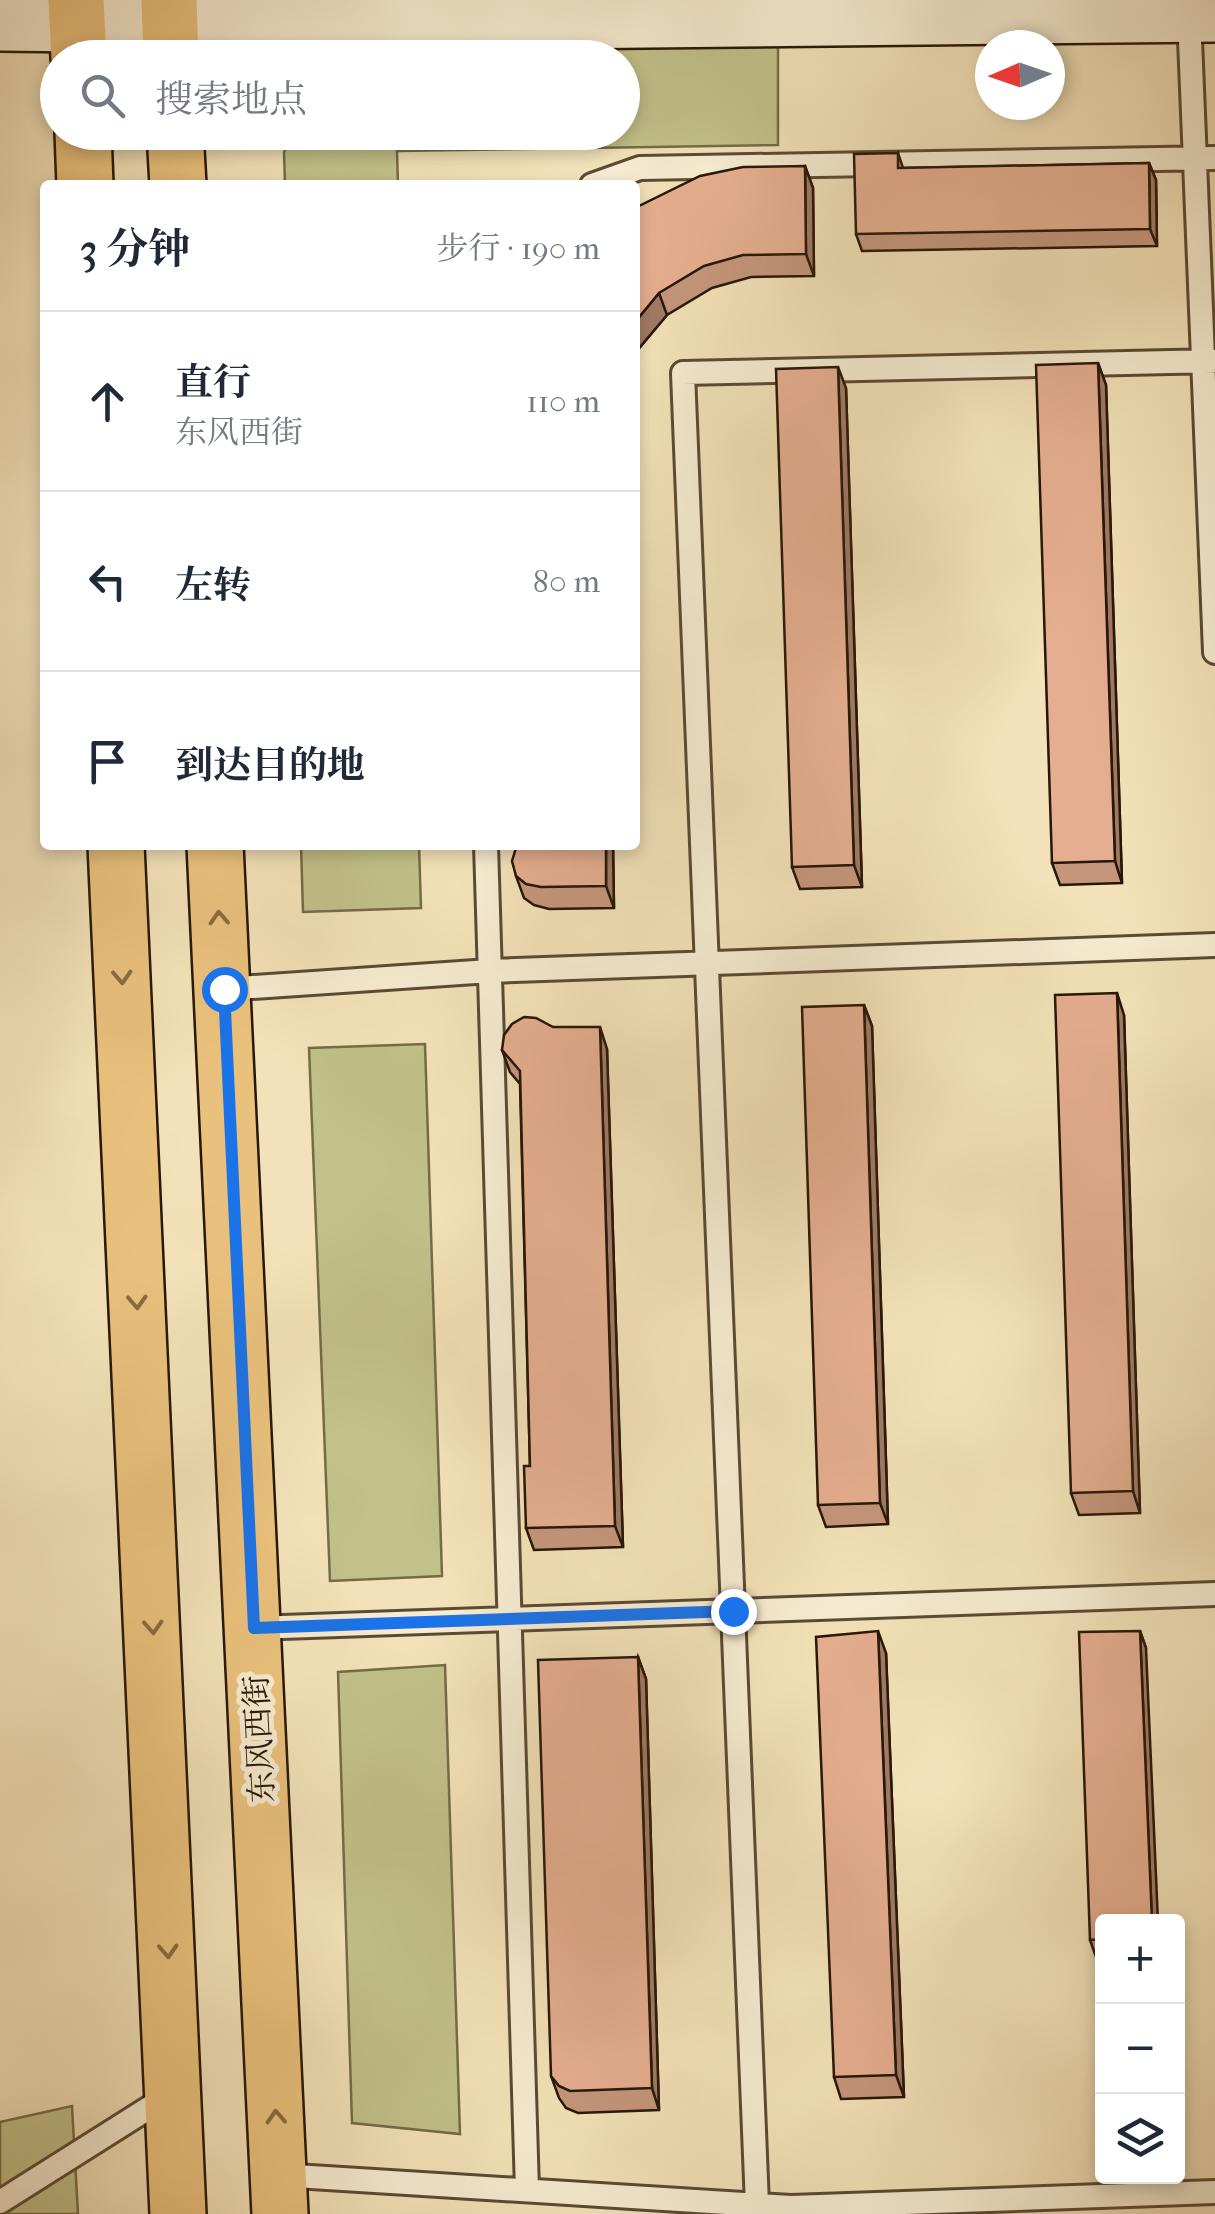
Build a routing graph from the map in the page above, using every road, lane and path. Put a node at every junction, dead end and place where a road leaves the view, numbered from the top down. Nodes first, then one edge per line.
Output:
1 (1202, 14) edge
2 (0, 23) edge
3 (78, 27) edge
4 (169, 27) edge
5 (83, 150) edge
6 (176, 150) edge
7 (1205, 158) edge
8 (85, 180) edge
9 (178, 180) edge
10 (606, 180) edge
11 (1209, 362) edge
12 (1215, 652) edge
13 (116, 850) edge
14 (215, 850) edge
15 (486, 850) edge
16 (1215, 945) edge
17 (707, 963) junction
18 (490, 971) junction
19 (224, 989) junction
20 (1215, 1594) edge
21 (733, 1611) junction
22 (510, 1619) junction
23 (254, 1628) junction
24 (174, 2092) junction
25 (527, 2190) junction
26 (1215, 2192) edge
27 (280, 2195) edge
28 (0, 2202) edge
29 (757, 2204) junction
30 (178, 2214) edge

1 - 4 main road
1 - 7 lane
2 - 3 main road
3 - 4 main road
5 - 8 main road
6 - 9 main road
7 - 10 lane
7 - 11 lane
11 - 12 lane
11 - 17 lane
13 -> 24 main road
19 -> 14 main road, 东风西街
15 - 18 lane
16 - 17 lane
17 - 18 lane
17 - 21 lane
18 - 19 lane
18 - 22 lane
19 - 23 main road, 东风西街
20 - 21 lane
21 - 22 lane
21 - 29 lane
22 - 23 lane
22 - 25 lane
27 -> 23 main road, 东风西街
24 - 28 lane
24 - 30 main road
25 - 27 lane
25 - 29 lane
26 - 29 lane

